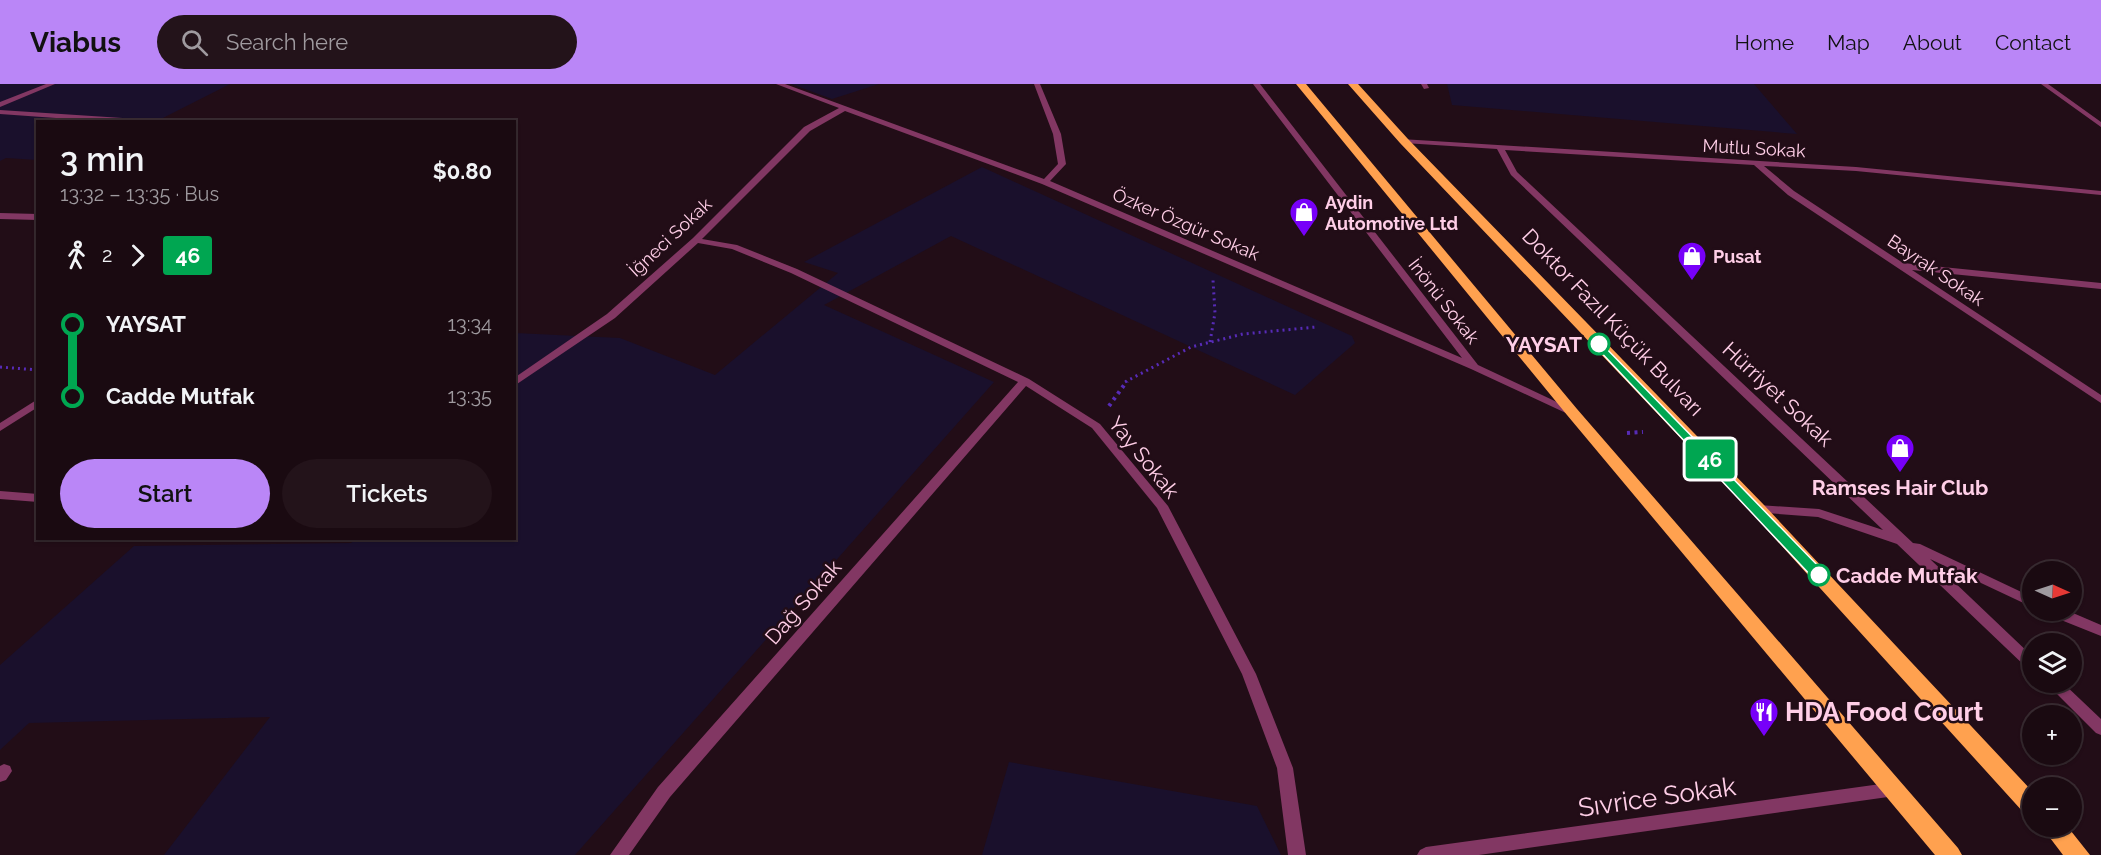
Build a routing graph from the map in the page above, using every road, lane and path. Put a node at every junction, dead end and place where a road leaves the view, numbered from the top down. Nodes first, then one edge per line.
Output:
1 (52, 84) edge
2 (779, 84) edge
3 (1037, 84) edge
4 (1256, 84) edge
5 (1302, 84) edge
6 (1353, 84) edge
7 (2044, 84) edge
8 (0, 105) edge
9 (843, 109) junction
10 (0, 112) edge
11 (122, 120) edge
12 (2101, 125) edge
13 (1404, 141) junction
14 (1501, 148) junction
15 (1756, 163) junction
16 (1045, 182) junction
17 (2101, 193) edge
18 (0, 216) edge
19 (36, 218) edge
20 (696, 240) junction
21 (1210, 253) junction
22 (1902, 266) junction
23 (2101, 286) edge
24 (1372, 322) junction
25 (1210, 342) junction
26 (0, 367) edge
27 (1475, 367) junction
28 (36, 370) edge
29 (1025, 381) junction
30 (516, 382) edge
31 (2101, 400) edge
32 (36, 403) edge
33 (1572, 412) junction
34 (1096, 426) junction
35 (0, 428) edge
36 (0, 495) edge
37 (36, 498) edge
38 (1758, 509) junction
39 (1904, 542) junction
40 (2022, 597) edge
41 (2077, 621) edge
42 (2101, 631) edge
43 (2022, 654) edge
44 (2063, 693) edge
45 (2101, 729) edge
46 (1895, 789) junction
47 (2022, 795) edge
48 (2062, 837) edge
49 (619, 855) edge
50 (1297, 855) edge
51 (1426, 855) edge
52 (1950, 855) edge
53 (2078, 855) edge

1 - 8 street
2 - 9 street, Özker Özgür Sokak
3 - 16 street
4 - 27 street, İnönü Sokak
5 - 33 highway
6 - 13 highway, Doktor Fazıl Küçük Bulvarı
7 - 12 street
9 - 16 street, Özker Özgür Sokak
9 - 20 street, İğneci Sokak
10 - 11 street
13 - 14 street, Mutlu Sokak
13 - 38 highway, Doktor Fazıl Küçük Bulvarı
14 - 15 street, Mutlu Sokak
14 - 39 street, Hürriyet Sokak
15 - 17 street, Mutlu Sokak
15 - 22 street, Bayrak Sokak
16 - 21 street, Özker Özgür Sokak
18 - 19 street
20 - 29 street, Yay Sokak
20 - 30 street, İğneci Sokak
21 - 24 street, Özker Özgür Sokak
21 - 25 path
22 - 23 street
22 - 31 street, Bayrak Sokak
24 - 25 path
24 - 27 street, Özker Özgür Sokak
25 - 34 path
26 - 28 path
27 - 33 street, Özker Özgür Sokak
29 - 34 street, Yay Sokak
29 - 49 street, Dağ Sokak
32 - 35 street
33 - 46 highway
34 - 50 street, Yay Sokak
36 - 37 street
38 - 39 street
38 - 47 highway, Doktor Fazıl Küçük Bulvarı
39 - 40 street
39 - 43 street, Hürriyet Sokak
41 - 42 street
44 - 45 street
46 - 51 street, Sıvrice Sokak
46 - 52 highway
48 - 53 highway

